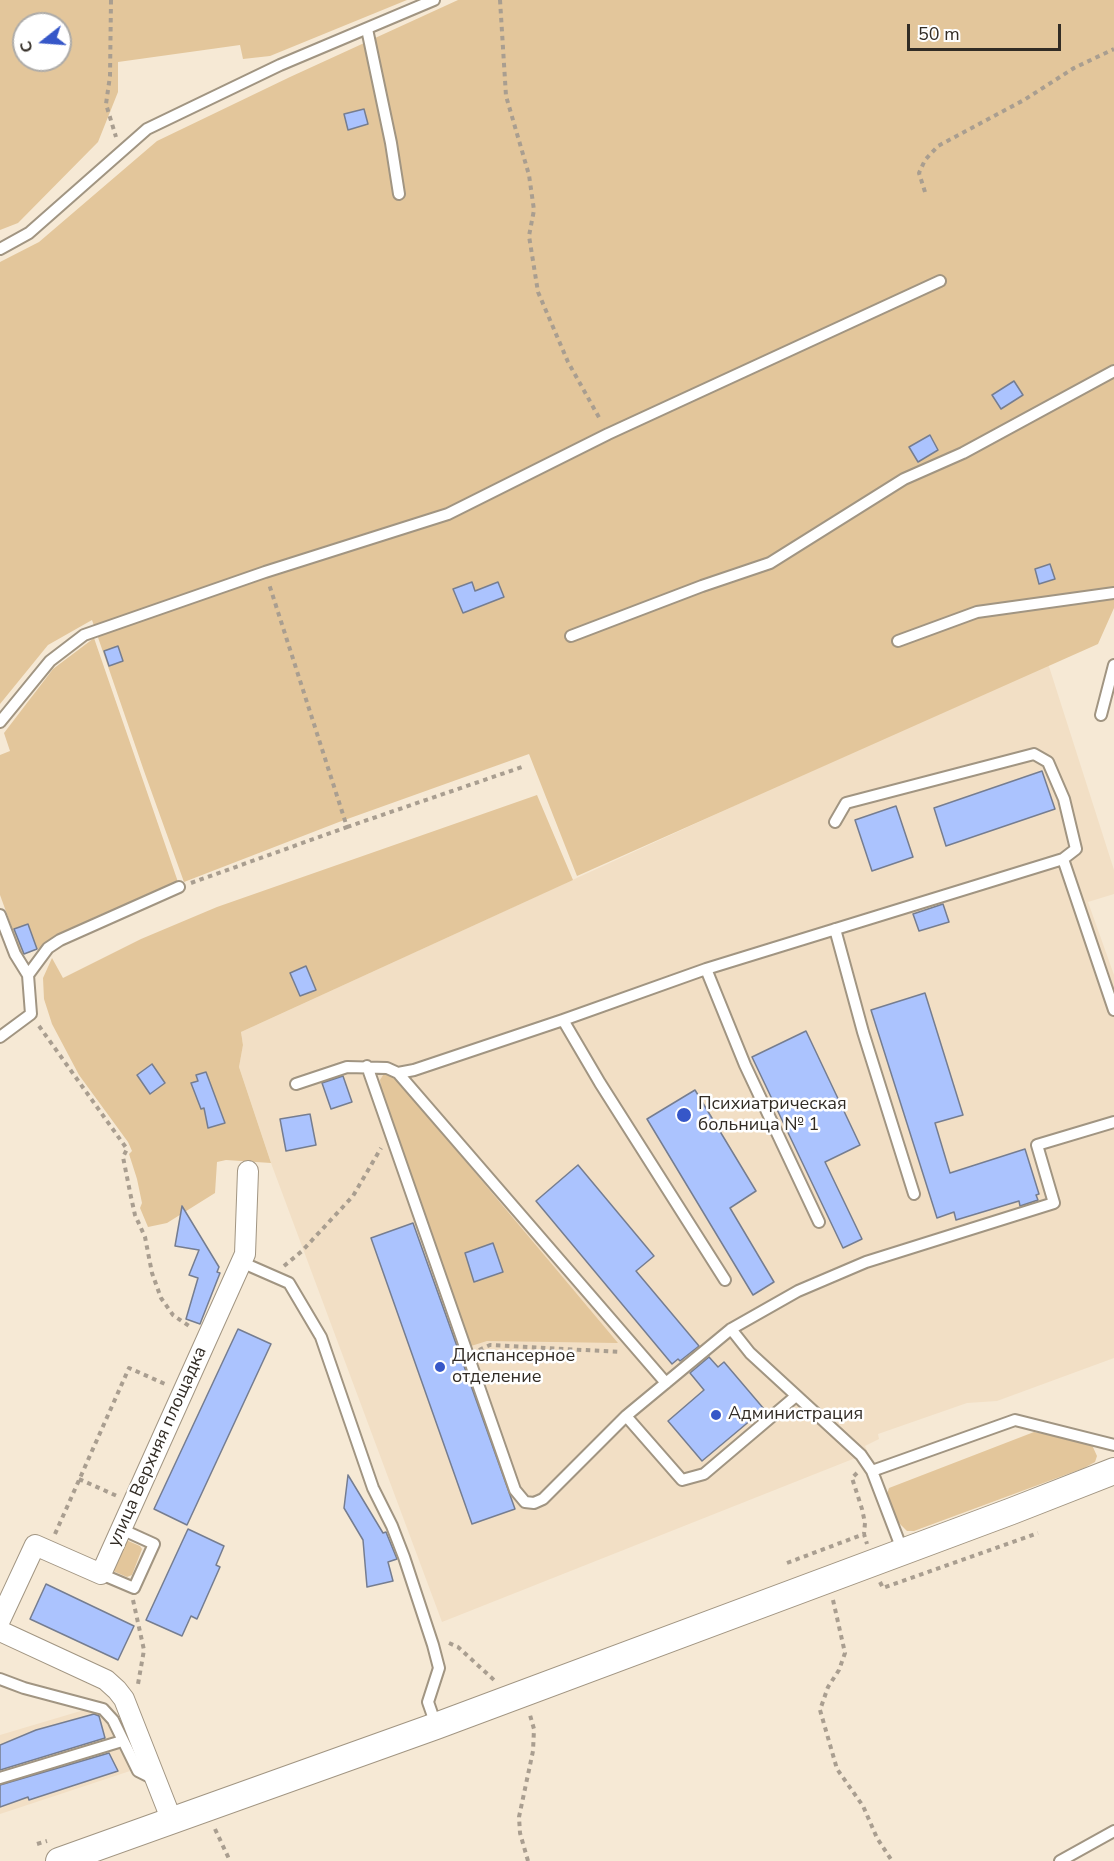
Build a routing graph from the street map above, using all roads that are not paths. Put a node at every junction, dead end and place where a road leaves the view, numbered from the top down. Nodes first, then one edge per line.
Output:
1 (434, 0) edge
2 (367, 29) junction
3 (399, 194) dead end
4 (0, 249) edge
5 (940, 281) dead end
6 (1114, 371) edge
7 (1114, 593) edge
8 (571, 636) dead end
9 (898, 641) dead end
10 (1114, 665) edge
11 (1101, 715) dead end
12 (0, 722) edge
13 (835, 822) dead end
14 (1063, 859) junction
15 (179, 887) road end
16 (0, 915) edge
17 (835, 929) junction
18 (706, 969) junction
19 (28, 975) junction
20 (1114, 1010) edge
21 (563, 1020) junction
22 (0, 1037) edge
23 (367, 1066) junction
24 (398, 1073) junction
25 (296, 1084) dead end
26 (1114, 1122) edge
27 (248, 1171) dead end
28 (914, 1194) dead end
29 (819, 1222) dead end
30 (241, 1262) junction
31 (725, 1280) dead end
32 (731, 1329) junction
33 (666, 1383) junction
34 (796, 1396) junction
35 (626, 1416) junction
36 (1114, 1445) edge
37 (869, 1468) junction
38 (1114, 1471) edge
39 (121, 1529) junction
40 (903, 1552) junction
41 (101, 1574) junction
42 (0, 1620) edge
43 (0, 1631) edge
44 (0, 1679) edge
45 (436, 1726) junction
46 (122, 1741) junction
47 (0, 1778) edge
48 (156, 1780) junction
49 (172, 1821) junction
50 (1114, 1831) edge
51 (58, 1861) edge
52 (1060, 1861) edge

1 - 2 lane
2 - 3 lane
2 - 4 lane
5 - 12 lane
6 - 8 lane
7 - 9 lane
10 - 11 lane
13 - 14 lane
14 - 17 lane
14 - 20 lane
15 - 19 lane
16 - 19 lane
17 - 18 lane
17 - 28 lane
18 - 21 lane
18 - 29 lane
19 - 22 lane
21 - 24 lane
21 - 31 lane
23 - 24 lane
23 - 25 lane
23 - 35 lane
24 - 33 lane
26 - 32 lane
27 - 30 street, улица Верхняя площадка
30 - 39 street, улица Верхняя площадка
30 - 45 lane
32 - 33 lane
32 - 34 lane
33 - 35 lane
34 - 35 lane
34 - 37 lane
36 - 37 lane
37 - 40 lane
38 - 40 street
39 - 41 street, улица Верхняя площадка
39 - 41 lane
40 - 45 street
41 - 42 street
43 - 48 street
44 - 46 lane
45 - 49 street
46 - 47 lane
46 - 48 lane
48 - 49 street
49 - 51 street
50 - 52 lane

